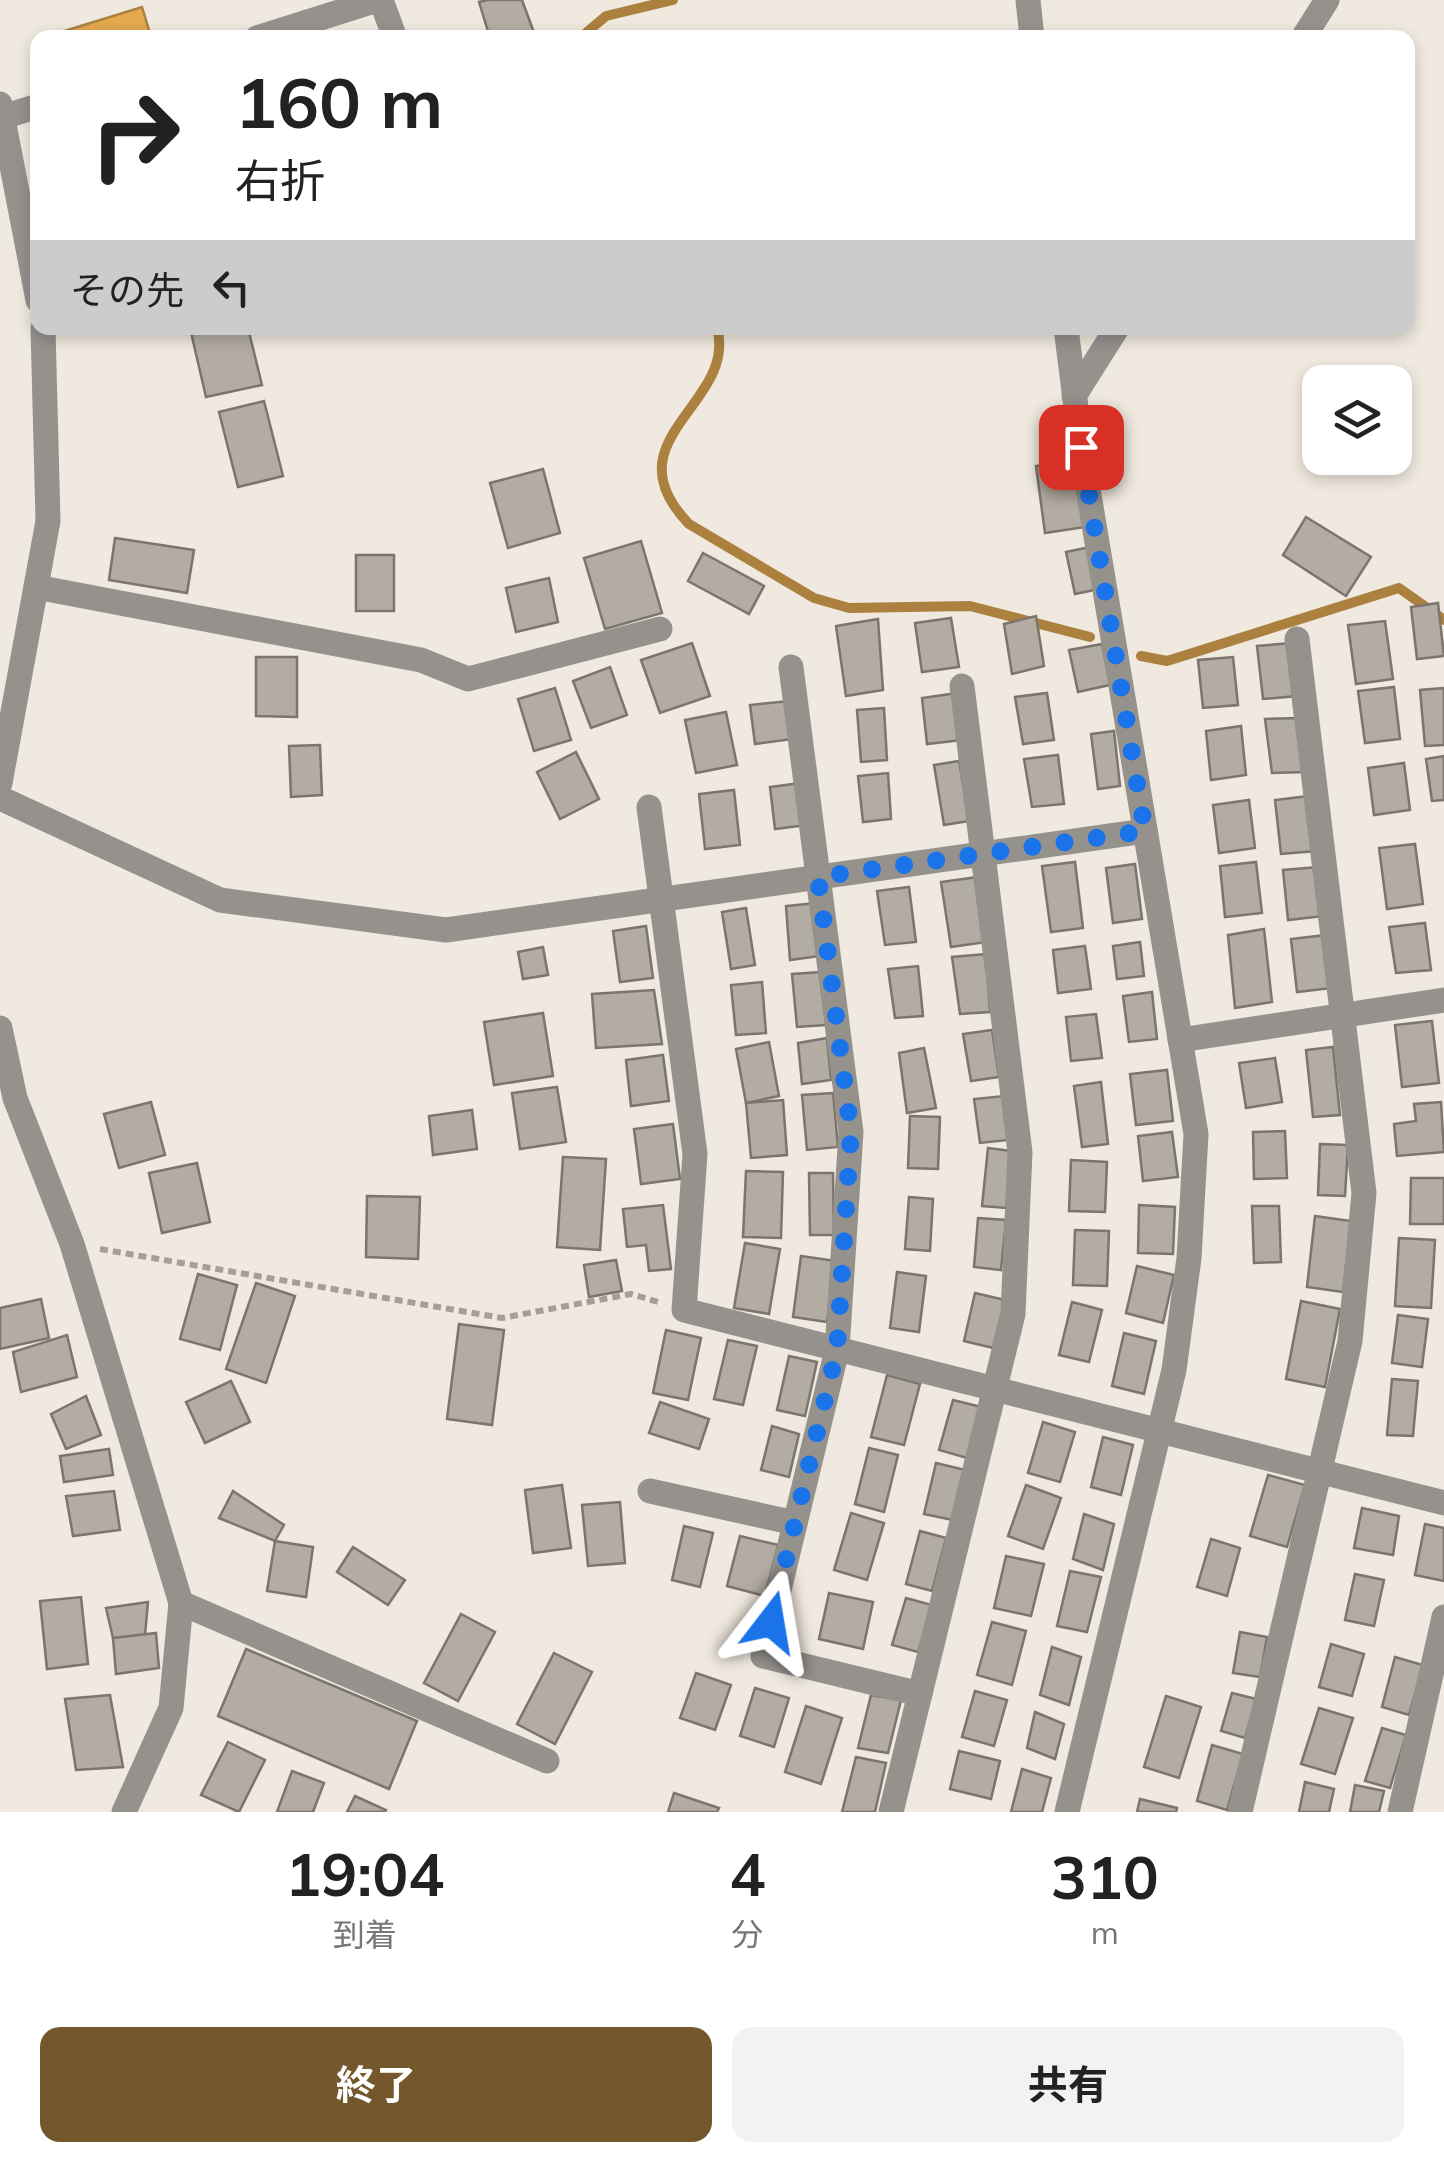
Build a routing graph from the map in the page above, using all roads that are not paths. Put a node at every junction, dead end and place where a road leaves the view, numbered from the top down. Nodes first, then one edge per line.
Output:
1 (379, 0) edge
2 (1028, 0) edge
3 (1327, 0) edge
4 (282, 30) edge
5 (391, 30) edge
6 (1031, 30) edge
7 (1308, 30) edge
8 (30, 107) edge
9 (1, 110) edge
10 (30, 259) edge
11 (43, 335) edge
12 (1067, 335) edge
13 (1113, 335) edge
14 (1074, 396) junction
15 (36, 586) junction
16 (660, 629) dead end
17 (1297, 640) dead end
18 (792, 667) dead end
19 (962, 686) dead end
20 (0, 783) edge
21 (0, 798) edge
22 (649, 807) dead end
23 (1145, 831) junction
24 (983, 854) junction
25 (818, 877) junction
26 (662, 899) junction
27 (1444, 1000) edge
28 (1342, 1016) junction
29 (0, 1028) edge
30 (1180, 1040) junction
31 (8, 1100) edge
32 (837, 1350) junction
33 (994, 1390) junction
34 (1159, 1433) junction
35 (1319, 1472) junction
36 (650, 1490) dead end
37 (1444, 1502) edge
38 (795, 1523) junction
39 (181, 1603) junction
40 (1444, 1617) edge
41 (920, 1694) junction
42 (547, 1760) dead end
43 (124, 1812) edge
44 (891, 1812) edge
45 (1067, 1812) edge
46 (1240, 1812) edge
47 (1400, 1812) edge

1 - 4 street
1 - 5 street
2 - 6 street
3 - 7 street
8 - 9 street
9 - 10 street
11 - 15 street
12 - 14 street
13 - 14 street
14 - 23 street
15 - 16 street
15 - 20 street
17 - 28 street
18 - 25 street
19 - 24 street
21 - 26 street
22 - 26 street
23 - 24 street
23 - 30 street
24 - 25 street
24 - 33 street
25 - 26 street
25 - 32 street
26 - 32 street
27 - 28 street
28 - 30 street
28 - 35 street
29 - 31 street
30 - 34 street
31 - 39 street
32 - 33 street
32 - 38 street
33 - 34 street
33 - 41 street
34 - 35 street
34 - 45 street
35 - 37 street
35 - 46 street
36 - 38 street
38 - 41 street
39 - 42 street
39 - 43 street
40 - 47 street
41 - 44 street

